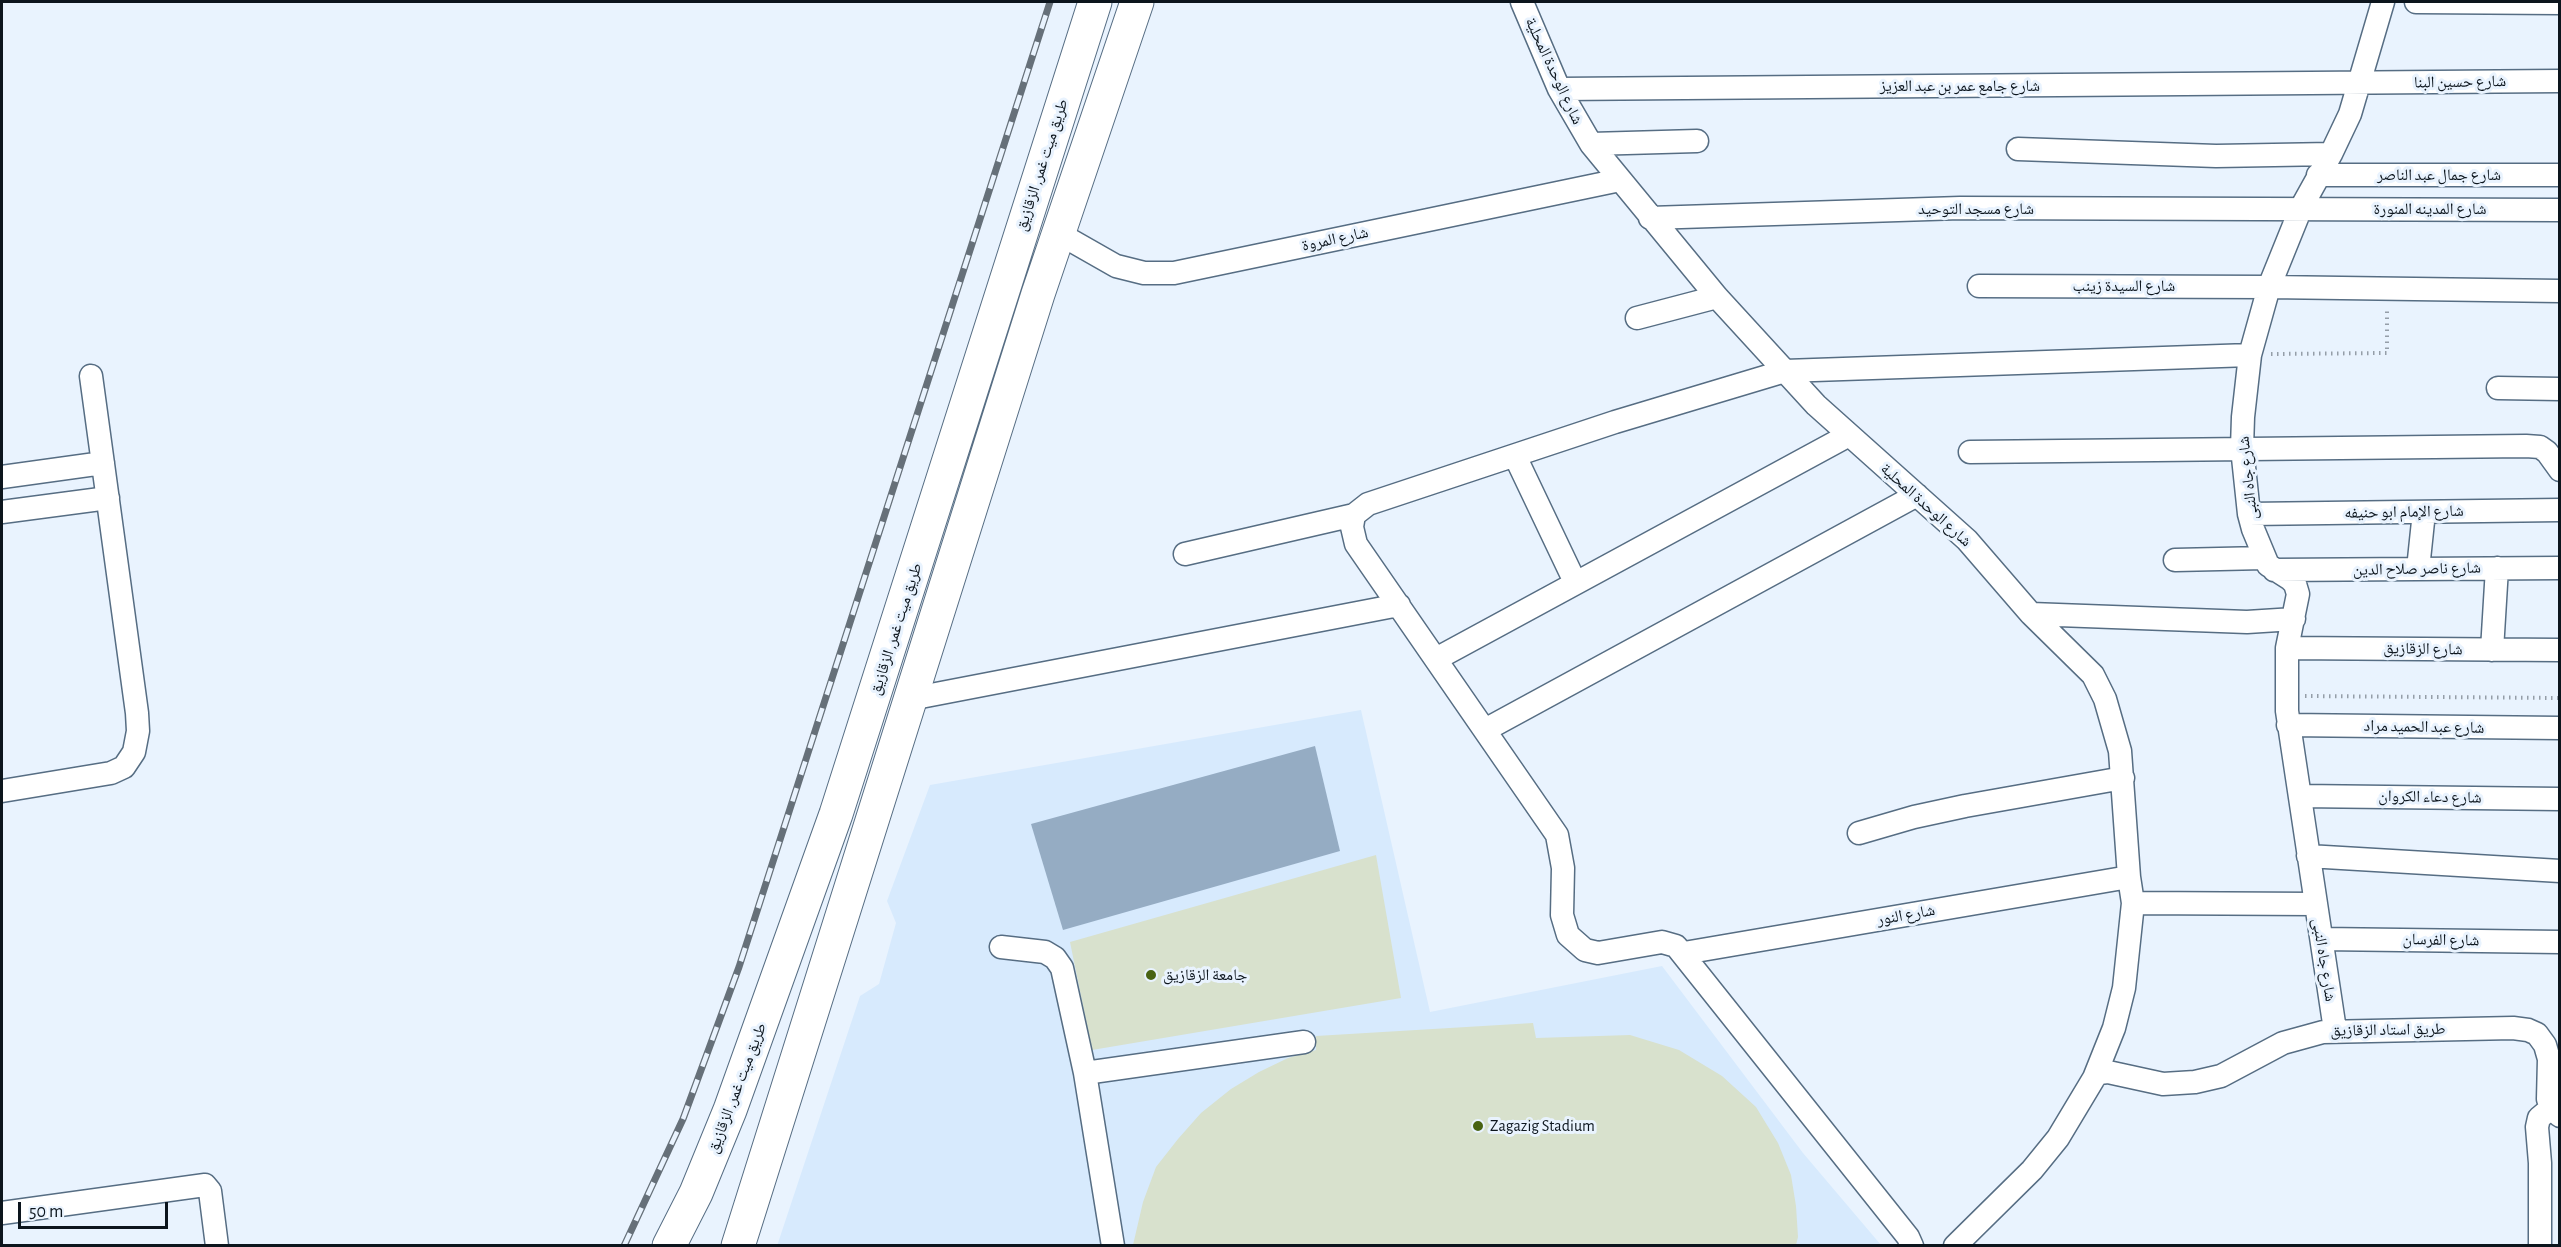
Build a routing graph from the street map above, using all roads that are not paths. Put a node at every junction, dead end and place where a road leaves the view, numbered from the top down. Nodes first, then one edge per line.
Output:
1 (1095, 2) edge
2 (1137, 2) edge
3 (2383, 2) edge
4 (2416, 2) edge
5 (2559, 3) edge
6 (1530, 5) edge
7 (2559, 81) edge
8 (2361, 84) junction
9 (1559, 89) junction
10 (1697, 141) dead end
11 (1591, 144) junction
12 (2018, 149) dead end
13 (2331, 154) junction
14 (2318, 175) junction
15 (2559, 175) edge
16 (1620, 180) junction
17 (2301, 208) junction
18 (2559, 210) edge
19 (1650, 218) junction
20 (1058, 233) junction
21 (1979, 286) dead end
22 (2269, 286) junction
23 (2559, 291) edge
24 (1717, 297) junction
25 (1637, 318) dead end
26 (2250, 355) junction
27 (1785, 371) junction
28 (91, 376) dead end
29 (2498, 388) dead end
30 (2559, 389) edge
31 (1849, 435) junction
32 (2242, 448) junction
33 (1970, 452) dead end
34 (1515, 456) junction
35 (103, 463) junction
36 (2559, 470) edge
37 (2, 477) edge
38 (1917, 495) junction
39 (108, 498) junction
40 (2559, 510) edge
41 (2, 512) edge
42 (2424, 512) junction
43 (2249, 514) junction
44 (1354, 515) junction
45 (1185, 554) dead end
46 (2175, 560) dead end
47 (2269, 564) junction
48 (2497, 568) junction
49 (2559, 568) edge
50 (2418, 569) junction
51 (1575, 582) junction
52 (1399, 605) junction
53 (2031, 614) junction
54 (2294, 619) junction
55 (2287, 648) junction
56 (2492, 650) junction
57 (2559, 650) edge
58 (1436, 659) junction
59 (910, 699) junction
60 (2288, 725) junction
61 (2559, 728) edge
62 (1485, 730) junction
63 (2123, 778) junction
64 (2, 791) edge
65 (2300, 796) junction
66 (2559, 799) edge
67 (1859, 833) dead end
68 (2308, 856) junction
69 (2559, 871) edge
70 (2129, 877) junction
71 (2133, 903) junction
72 (2315, 904) junction
73 (2322, 939) junction
74 (2559, 942) edge
75 (1001, 947) dead end
76 (1684, 953) junction
77 (2335, 1030) junction
78 (1304, 1042) dead end
79 (1085, 1073) junction
80 (2094, 1078) junction
81 (2555, 1112) edge
82 (2, 1213) edge
83 (740, 1238) edge
84 (682, 1240) edge
85 (217, 1245) edge
86 (712, 1245) edge
87 (1113, 1245) edge
88 (1912, 1245) edge
89 (1955, 1245) edge
90 (2540, 1245) edge

1 - 84 highway, طريق ميت غمر, الزقازيق
2 - 20 highway, طريق ميت غمر, الزقازيق
3 - 8 street, شارع جاه النبى
4 - 5 street
6 - 9 street, شارع الوحدة المحلية
7 - 8 street, شارع حسين البنا
8 - 9 street, شارع جامع عمر بن عبد العزيز
8 - 13 street, شارع جاه النبى
9 - 11 street, شارع الوحدة المحلية
10 - 11 street
11 - 16 street, شارع الوحدة المحلية
12 - 13 street
13 - 14 street, شارع جاه النبى
14 - 15 street, شارع جمال عبد الناصر
14 - 17 street, شارع جاه النبى
16 - 19 street, شارع الوحدة المحلية
16 - 20 street, شارع المروة
17 - 18 street, شارع المدينه المنورة
17 - 19 street, شارع مسجد التوحيد
17 - 22 street, شارع جاه النبى
19 - 24 street, شارع الوحدة المحلية
20 - 59 highway, طريق ميت غمر, الزقازيق
21 - 22 street, شارع السيدة زينب
22 - 23 street, شارع السيدة زينب
22 - 26 street, شارع جاه النبى
24 - 25 street
24 - 27 street, شارع الوحدة المحلية
26 - 27 street
26 - 32 street, شارع جاه النبى
27 - 31 street, شارع الوحدة المحلية
27 - 34 street
28 - 35 street
29 - 30 street
31 - 38 street, شارع الوحدة المحلية
31 - 51 street
32 - 33 street
32 - 36 street
32 - 43 street, شارع جاه النبى
34 - 44 street
34 - 51 street
35 - 37 street
35 - 39 street
38 - 53 street, شارع الوحدة المحلية
38 - 62 street
39 - 41 street
39 - 64 street
40 - 42 street, شارع الإمام ابو حنيفه
42 - 43 street, شارع الإمام ابو حنيفه
42 - 50 street
43 - 47 street, شارع جاه النبى
44 - 45 street
44 - 52 street
46 - 47 street, شارع ناصر صلاح الدين
47 - 50 street, شارع ناصر صلاح الدين
47 - 54 street, شارع جاه النبى
48 - 49 street, شارع ناصر صلاح الدين
48 - 50 street, شارع ناصر صلاح الدين
48 - 56 street
51 - 58 street
52 - 58 street
52 - 59 street
53 - 54 street
53 - 63 street, شارع الوحدة المحلية
54 - 55 street, شارع جاه النبى
55 - 56 street, شارع الزقازيق
55 - 60 street, شارع جاه النبى
56 - 57 street, شارع الزقازيق
58 - 62 street
59 - 83 highway, طريق ميت غمر, الزقازيق
60 - 61 street, شارع عبد الحميد مراد
60 - 65 street, شارع جاه النبى
62 - 76 street
63 - 67 street
63 - 70 street, شارع الوحدة المحلية
65 - 66 street, شارع دعاء الكروان
65 - 68 street, شارع جاه النبى
68 - 69 street
68 - 72 street, شارع جاه النبى
70 - 71 street, شارع الوحدة المحلية
70 - 76 street, شارع النور
71 - 72 street
71 - 80 street, شارع الوحدة المحلية
72 - 73 street, شارع جاه النبى
73 - 74 street, شارع الفرسان
73 - 77 street, شارع جاه النبى
75 - 79 street
76 - 88 street
77 - 80 street, طريق استاد الزقازيق
77 - 81 street, طريق استاد الزقازيق
78 - 79 street
79 - 87 street
80 - 89 street
81 - 90 street
82 - 85 street
83 - 86 highway

